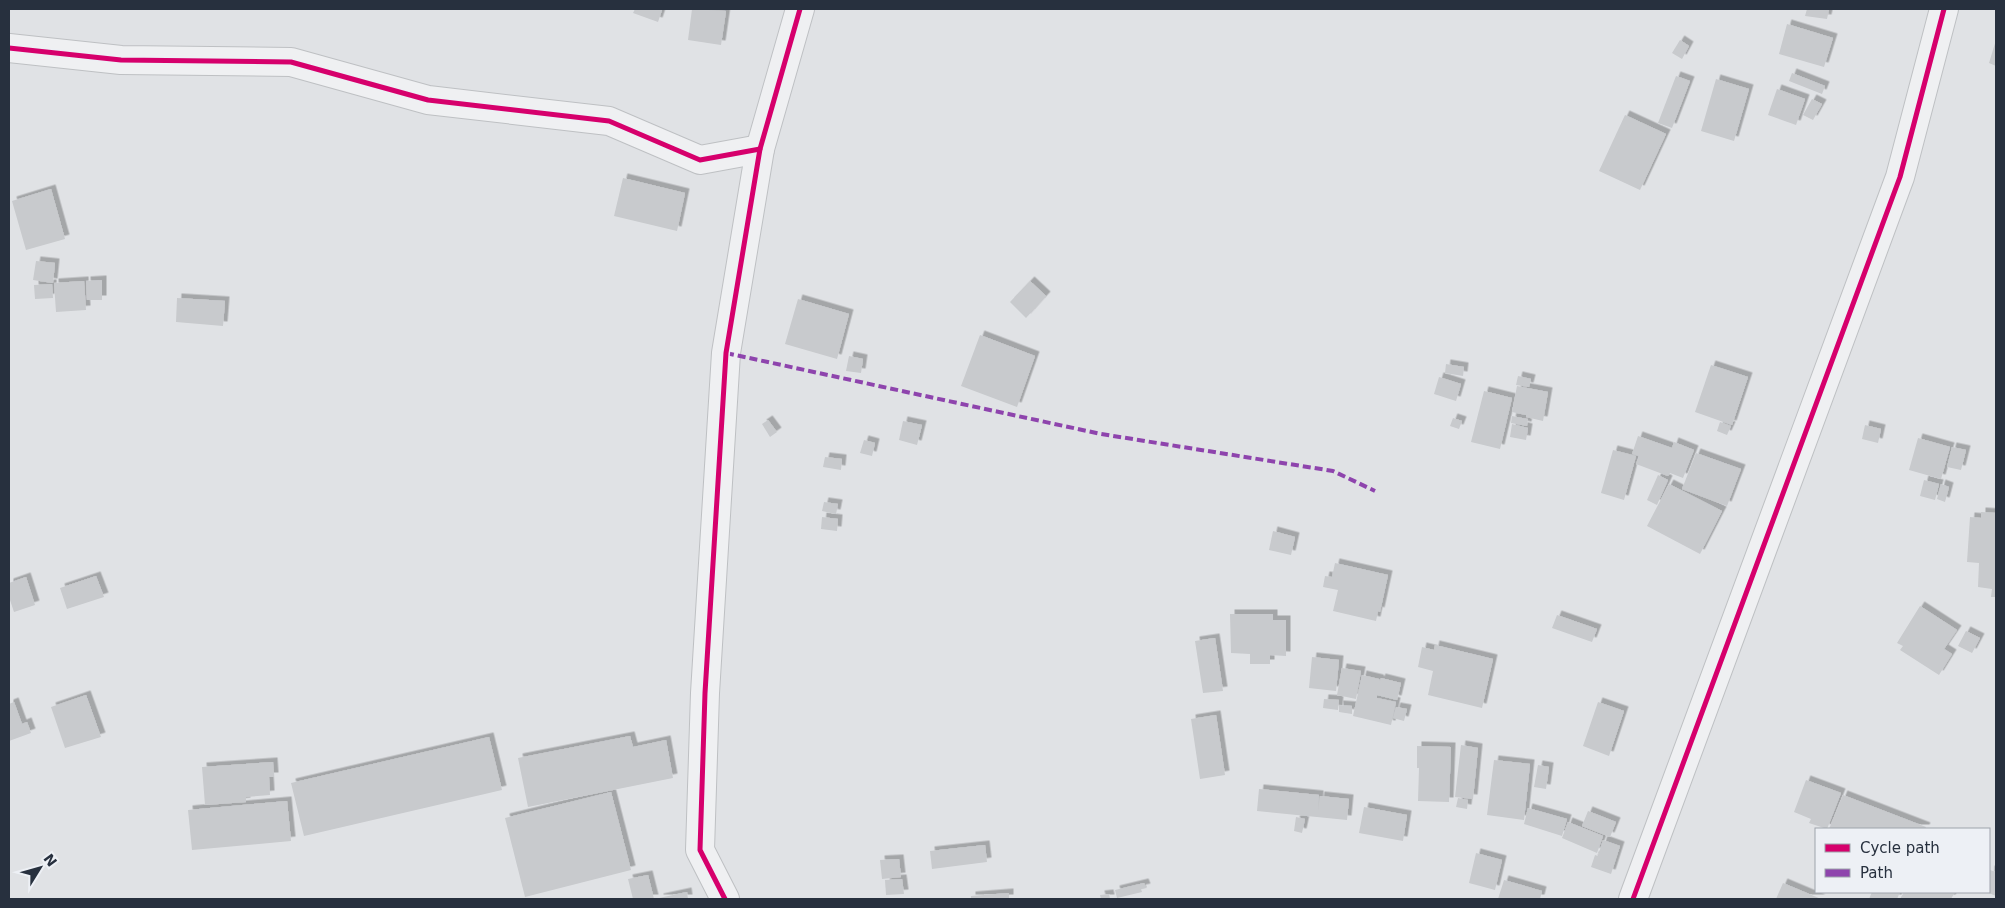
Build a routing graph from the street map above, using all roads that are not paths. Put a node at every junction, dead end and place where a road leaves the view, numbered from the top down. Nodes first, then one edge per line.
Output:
1 (800, 9) edge
2 (1944, 9) edge
3 (9, 48) edge
4 (760, 149) junction
5 (725, 899) edge
6 (1633, 899) edge

1 - 4 street
2 - 6 street
3 - 4 street
4 - 5 street

